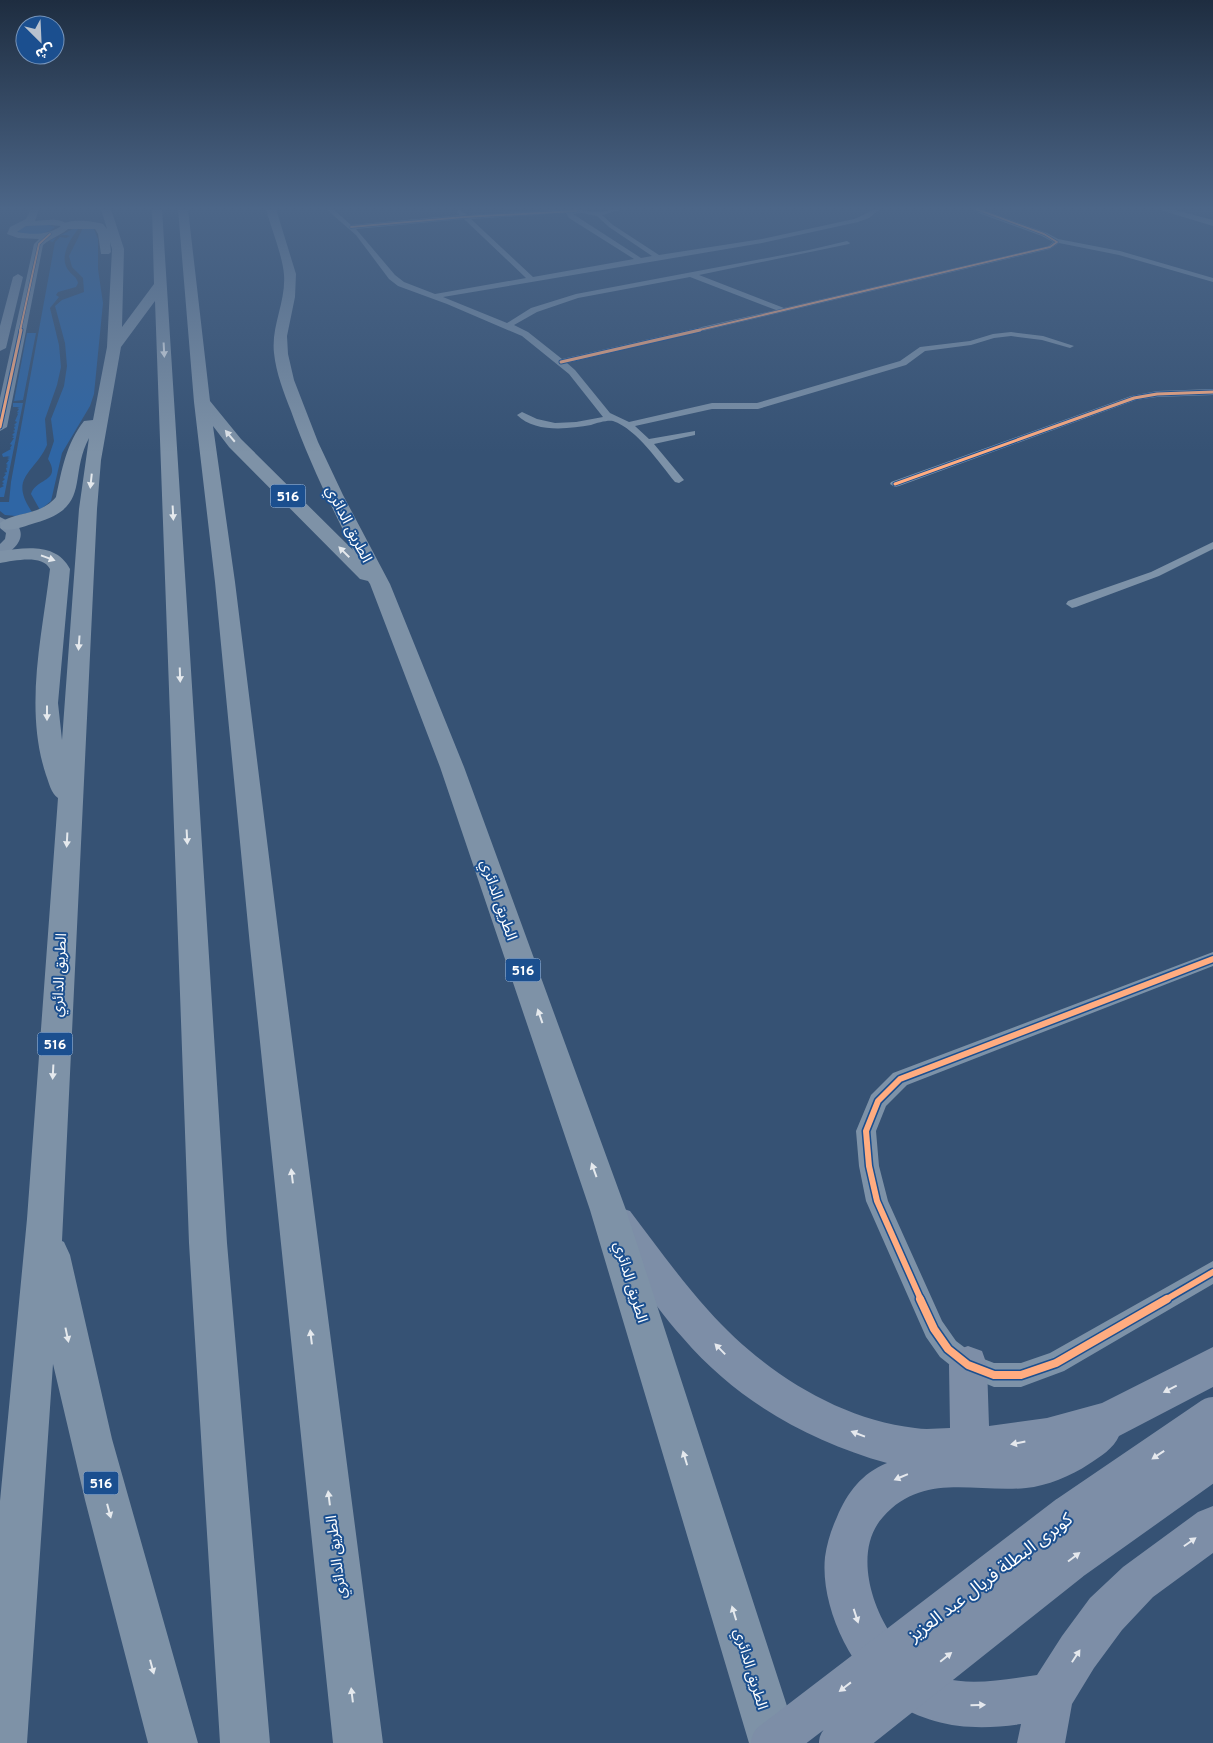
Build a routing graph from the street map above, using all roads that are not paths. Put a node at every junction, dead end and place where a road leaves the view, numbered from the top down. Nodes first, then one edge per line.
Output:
1 (15, 290) edge
2 (30, 290) edge
3 (116, 290) edge
4 (156, 290) edge
5 (161, 290) edge
6 (191, 290) edge
7 (289, 290) edge
8 (417, 290) edge
9 (466, 290) edge
10 (608, 290) edge
11 (732, 290) edge
12 (866, 290) edge
13 (434, 296) junction
14 (783, 310) junction
15 (508, 326) junction
16 (1070, 346) dead end
17 (114, 347) junction
18 (0, 348) edge
19 (561, 362) junction
20 (1213, 392) edge
21 (202, 402) junction
22 (102, 413) junction
23 (522, 415) dead end
24 (610, 418) junction
25 (628, 425) junction
26 (0, 427) edge
27 (692, 433) dead end
28 (647, 442) junction
29 (679, 480) dead end
30 (895, 484) dead end
31 (4, 524) edge
32 (1213, 545) edge
33 (0, 551) edge
34 (0, 557) edge
35 (380, 584) junction
36 (1072, 604) dead end
37 (69, 802) junction
38 (1213, 959) edge
39 (608, 1210) junction
40 (44, 1219) junction
41 (1213, 1272) edge
42 (968, 1365) junction
43 (1213, 1366) edge
44 (1213, 1418) edge
45 (1108, 1421) junction
46 (970, 1448) junction
47 (1213, 1458) edge
48 (1213, 1527) edge
49 (19, 1544) junction
50 (0, 1600) edge
51 (1050, 1697) junction
52 (2, 1743) edge
53 (173, 1743) edge
54 (245, 1743) edge
55 (358, 1743) edge
56 (773, 1743) edge
57 (840, 1743) edge
58 (1041, 1743) edge

1 - 18 street
2 - 26 street
3 - 17 highway, الطريق الدائري / 516
4 - 17 highway, 516
5 -> 54 highway
6 - 21 highway, الطريق الدائري
7 - 35 highway, الطريق الدائري / 516
8 - 13 street
9 - 13 street
10 - 15 street
11 - 14 street
12 - 14 street
13 - 15 street
14 - 19 street
15 - 19 street
16 - 25 street
17 - 22 highway, الطريق الدائري / 516
19 - 24 street
20 - 30 street
35 -> 21 highway, 516
55 -> 21 highway, الطريق الدائري
22 - 31 highway
22 -> 37 highway, الطريق الدائري / 516
23 - 24 street
24 - 25 street
25 - 28 street
27 - 28 street
28 - 29 street
31 - 33 street
32 - 36 street
34 -> 37 highway
39 -> 35 highway, الطريق الدائري / 516
37 -> 40 highway, الطريق الدائري / 516
38 - 42 street
46 -> 39 main road
56 -> 39 highway, الطريق الدائري / 516
40 - 49 highway, الطريق الدائري / 516
40 -> 53 highway, 516
41 - 42 street
42 - 46 main road
43 -> 45 main road
44 -> 56 main road, كوبرى البطلة فريال عبد العزيز, bridge
45 -> 46 main road
45 -> 51 main road
57 -> 47 main road, bridge
51 -> 48 main road
49 - 50 main road
49 - 52 highway, الطريق الدائري / 516
51 - 58 main road

